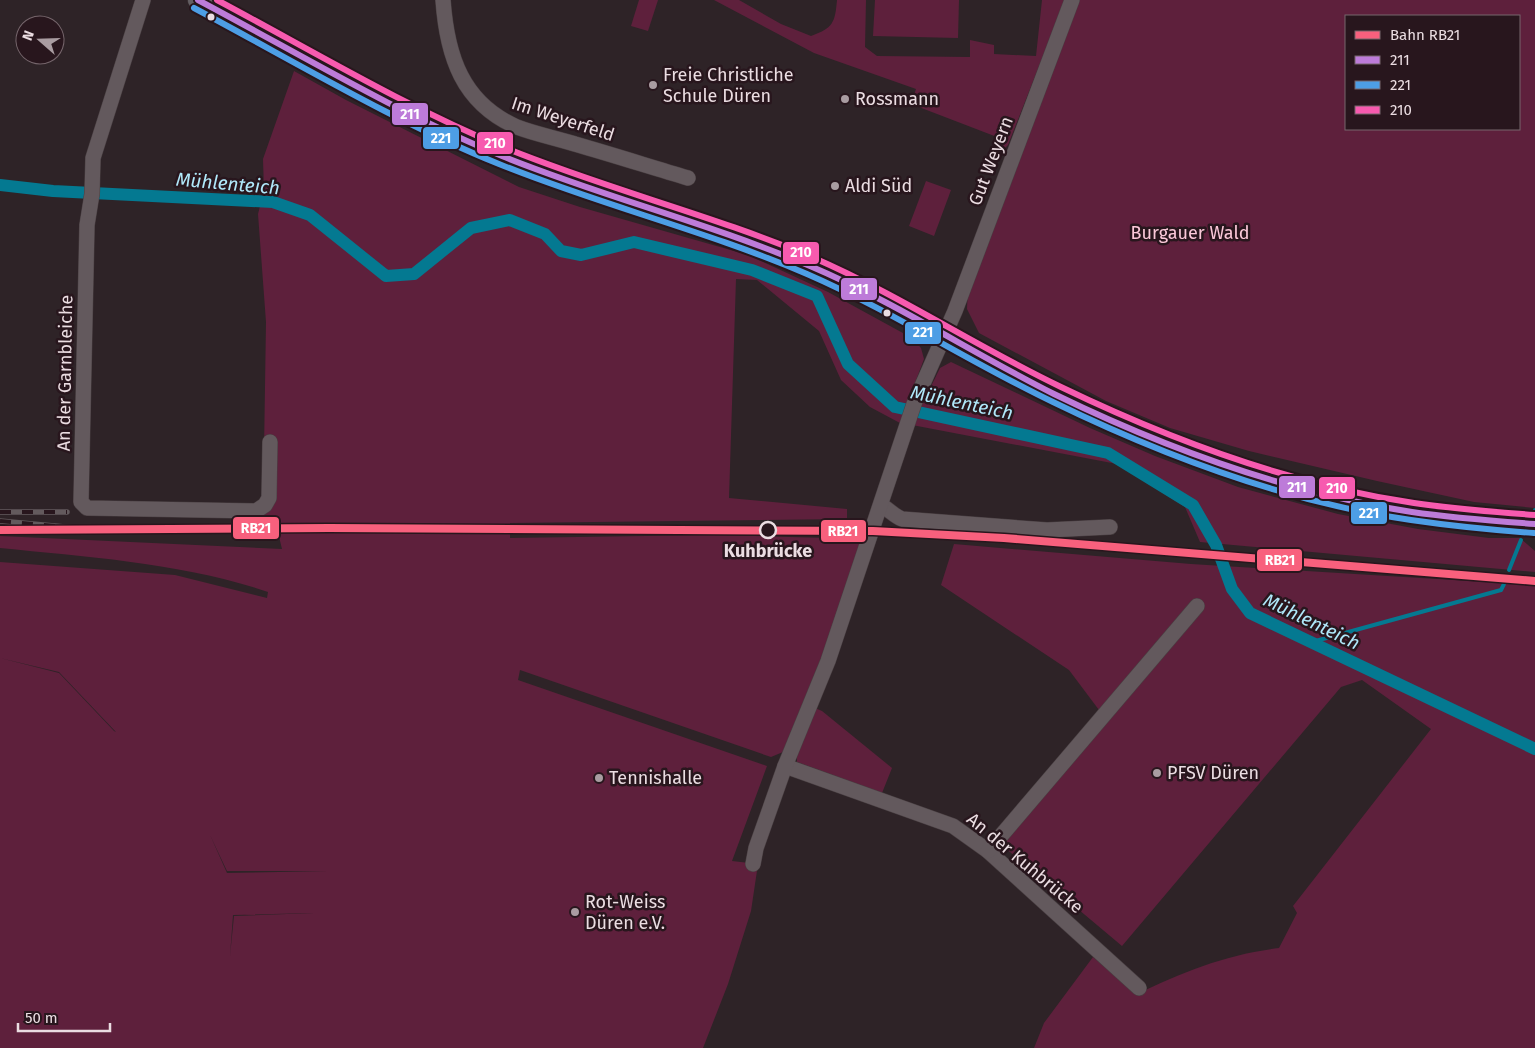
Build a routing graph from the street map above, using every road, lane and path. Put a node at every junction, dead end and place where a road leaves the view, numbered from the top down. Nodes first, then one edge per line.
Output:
1 (143, 0) edge
2 (198, 0) edge
3 (443, 0) edge
4 (1072, 0) edge
5 (688, 178) dead end
6 (945, 335) junction
7 (270, 442) dead end
8 (882, 506) junction
9 (1535, 524) edge
10 (1110, 527) dead end
11 (1196, 606) dead end
12 (785, 766) junction
13 (988, 851) junction
14 (753, 864) dead end
15 (1138, 988) dead end

1 - 7 street, An der Garnbleiche
2 - 6 main road
3 - 5 street, Im Weyerfeld
4 - 6 street, Gut Weyern
6 - 8 street
6 - 9 main road
8 - 10 street
8 - 12 street
11 - 13 street
12 - 13 street, An der Kuhbrücke
12 - 14 street
13 - 15 street, An der Kuhbrücke

